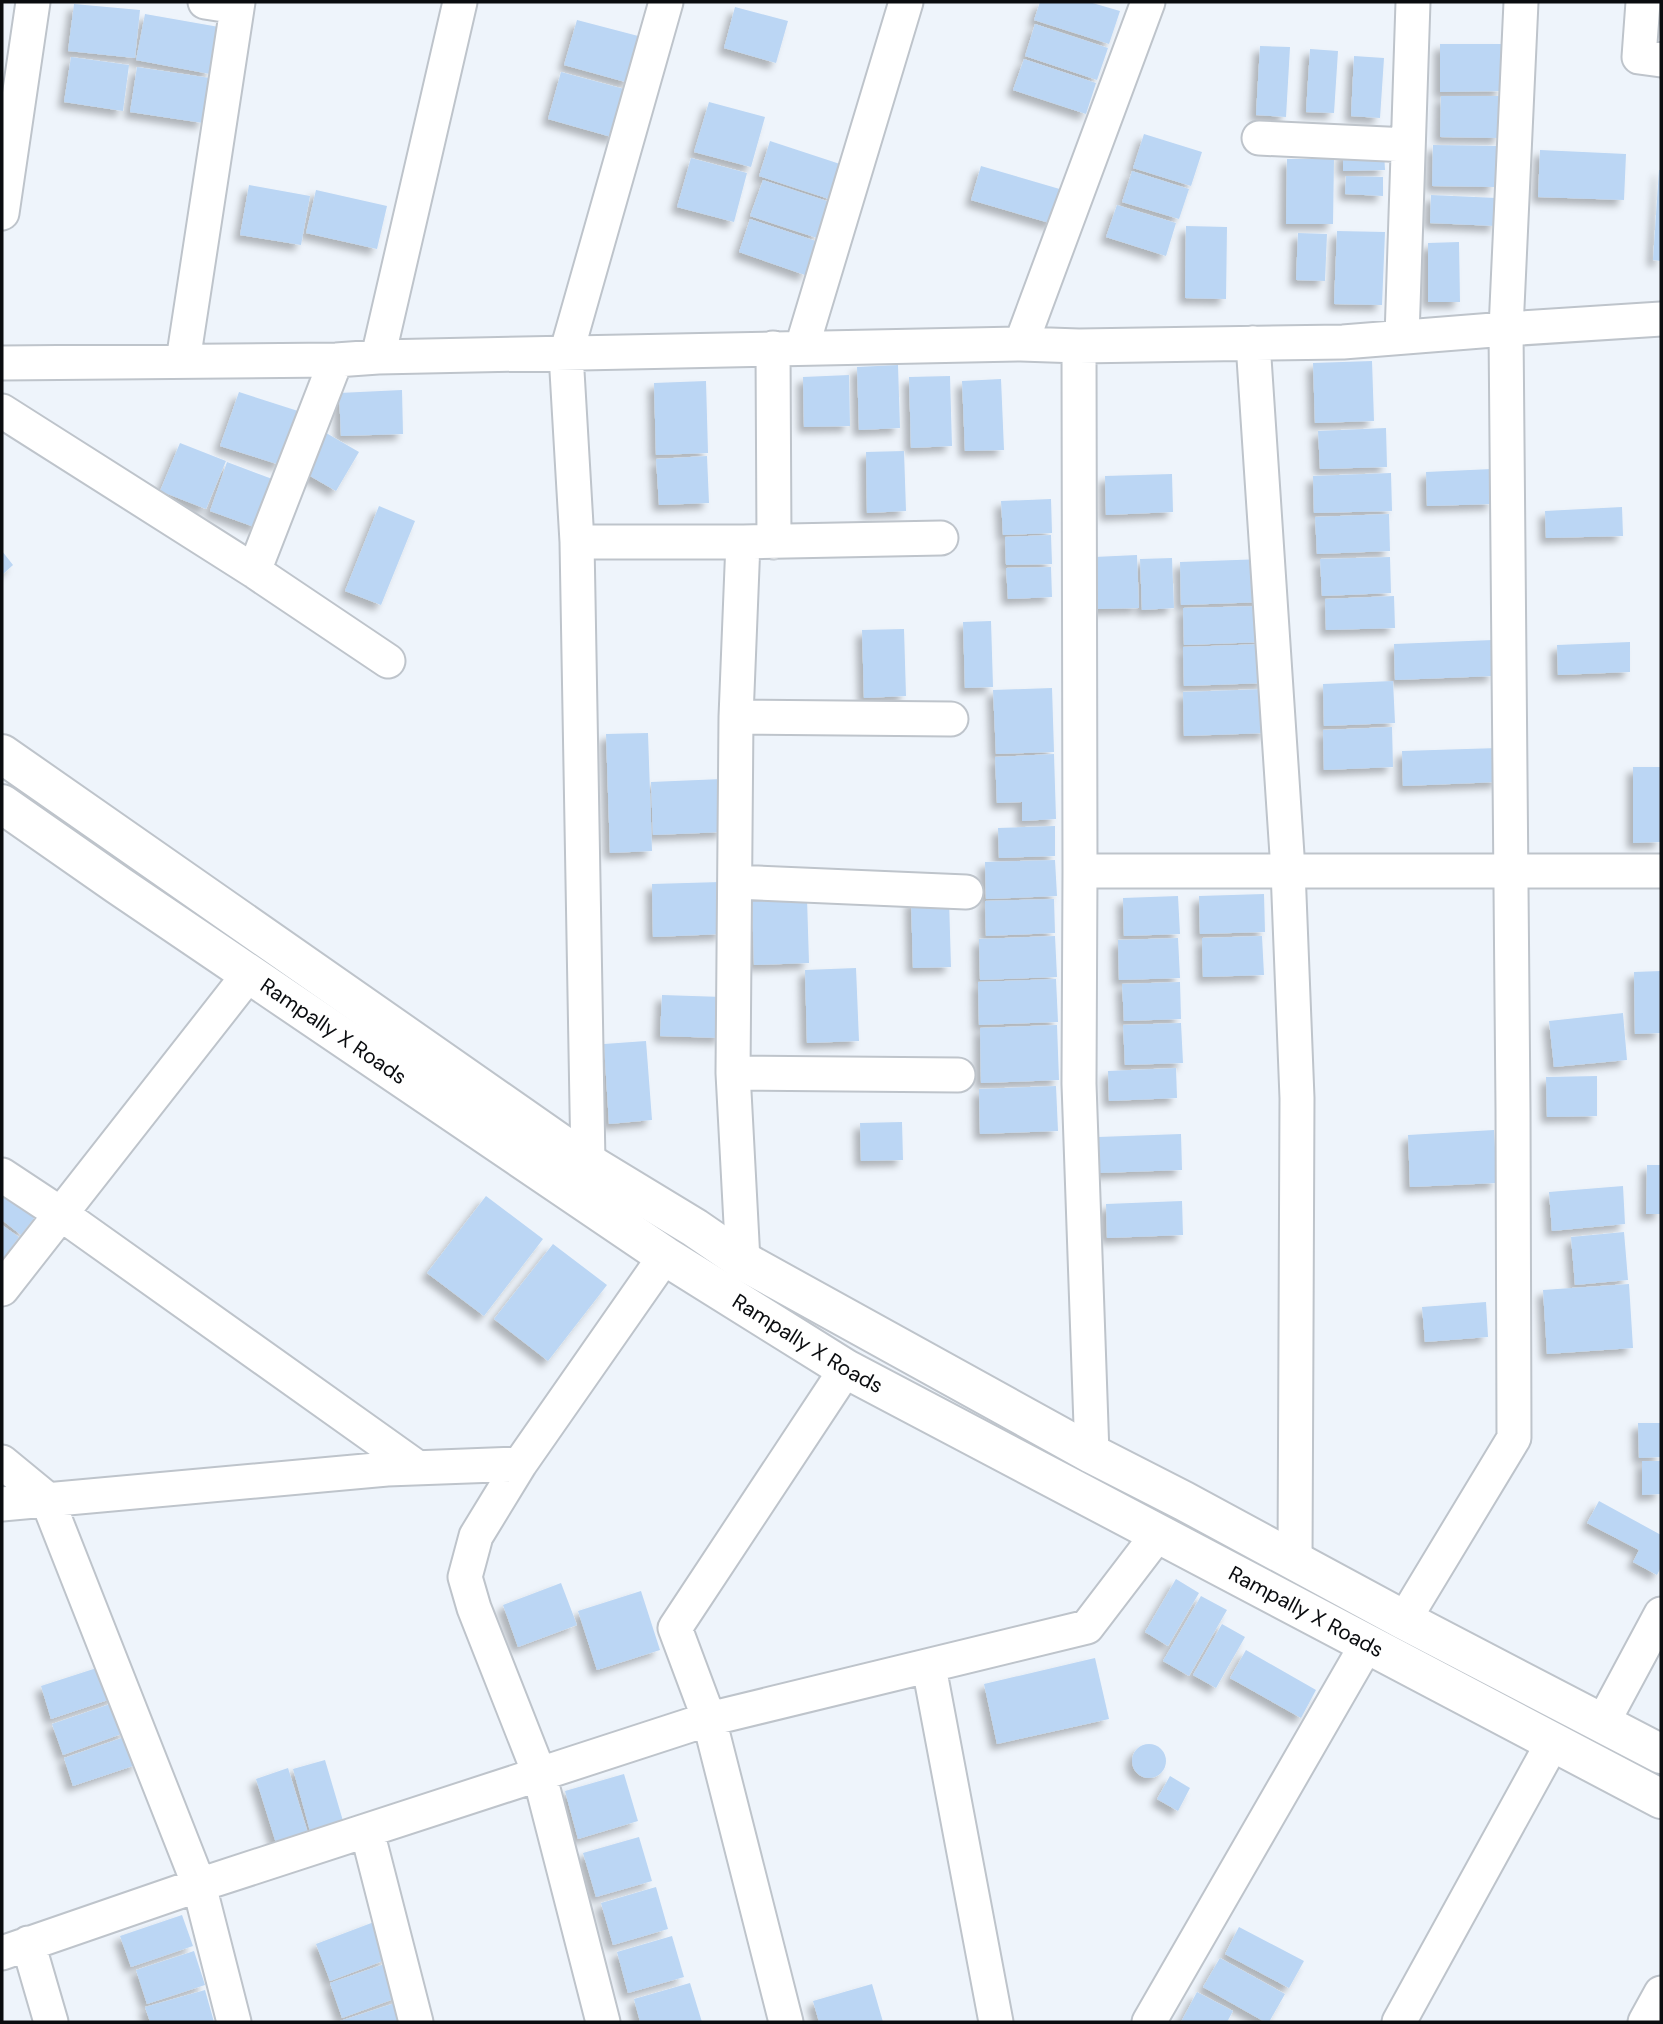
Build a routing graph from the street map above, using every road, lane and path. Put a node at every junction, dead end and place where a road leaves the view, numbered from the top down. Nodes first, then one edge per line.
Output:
1 (33, 2) edge
2 (460, 2) edge
3 (666, 2) edge
4 (906, 2) edge
5 (1148, 2) edge
6 (1413, 2) edge
7 (1521, 2) edge
8 (1643, 2) edge
9 (226, 4) edge
10 (1661, 60) edge
11 (1259, 138) dead end
12 (1408, 145) junction
13 (2, 213) edge
14 (1661, 319) edge
15 (1506, 329) junction
16 (1402, 337) junction
17 (1021, 344) junction
18 (1253, 344) junction
19 (1079, 346) junction
20 (787, 348) junction
21 (566, 354) junction
22 (378, 357) junction
23 (183, 360) junction
24 (336, 360) junction
25 (2, 363) edge
26 (2, 411) edge
27 (941, 538) dead end
28 (577, 542) junction
29 (758, 542) junction
30 (254, 571) junction
31 (388, 661) dead end
32 (736, 717) junction
33 (951, 719) dead end
34 (2, 754) edge
35 (2, 804) edge
36 (1288, 870) junction
37 (1511, 870) junction
38 (1080, 871) junction
39 (1661, 871) edge
40 (735, 882) junction
41 (966, 892) dead end
42 (248, 974) junction
43 (733, 1073) junction
44 (958, 1075) dead end
45 (587, 1163) junction
46 (2, 1175) edge
47 (61, 1214) junction
48 (665, 1256) junction
49 (743, 1261) junction
50 (2, 1289) edge
51 (846, 1369) junction
52 (1092, 1454) junction
53 (2, 1462) edge
54 (520, 1464) junction
55 (418, 1468) junction
56 (47, 1499) junction
57 (2, 1504) edge
58 (1158, 1534) junction
59 (1295, 1562) junction
60 (1661, 1614) edge
61 (1404, 1620) junction
62 (1367, 1644) junction
63 (929, 1667) junction
64 (709, 1719) junction
65 (1602, 1724) junction
66 (1553, 1742) junction
67 (1661, 1754) edge
68 (539, 1773) junction
69 (1661, 1799) edge
70 (367, 1831) junction
71 (199, 1885) junction
72 (15, 1948) edge
73 (1661, 1993) edge
74 (51, 2022) edge
75 (234, 2022) edge
76 (416, 2022) edge
77 (603, 2022) edge
78 (786, 2022) edge
79 (996, 2022) edge
80 (1149, 2022) edge
81 (1399, 2022) edge
82 (1645, 2022) edge

1 - 13 street
2 - 22 street
3 - 21 street
4 - 20 street
5 - 17 street
6 - 12 street
7 - 15 street
8 - 10 street
9 - 23 street
11 - 12 street
12 - 16 street
14 - 15 street
15 - 16 street
15 - 37 street
16 - 18 street
17 - 19 street
17 - 20 street
18 - 19 street
18 - 36 street
19 - 38 street
20 - 21 street
20 - 29 street
21 - 22 street
21 - 28 street
22 - 24 street
23 - 24 street
23 - 25 street
24 - 30 street
26 - 30 street
27 - 29 street
28 - 29 street
28 - 45 street
29 - 32 street
30 - 31 street
32 - 33 street
32 - 40 street
34 - 45 main road
35 - 42 main road, Rampally X Roads
36 - 37 street
36 - 38 street
36 - 59 street
37 - 39 street
37 - 61 street
38 - 52 street
40 - 41 street
40 - 43 street
42 - 47 street
42 - 48 main road, Rampally X Roads
43 - 44 street
43 - 49 street
45 - 49 main road
46 - 47 street
47 - 50 street
47 - 55 street
48 - 51 main road, Rampally X Roads
48 - 54 street
49 - 52 main road
51 - 58 main road, Rampally X Roads
51 - 64 street
52 - 59 main road
53 - 56 street
54 - 55 street
54 - 68 street
55 - 56 street
56 - 57 street
56 - 71 street
58 - 62 main road, Rampally X Roads
58 - 63 street
59 - 61 main road
60 - 65 street
61 - 65 main road
62 - 66 main road, Rampally X Roads
62 - 80 street
63 - 64 street
63 - 79 street
64 - 68 street
64 - 78 street
65 - 67 main road
66 - 69 main road, Rampally X Roads
66 - 81 street
68 - 70 street
68 - 77 street
70 - 71 street
70 - 76 street
71 - 72 street
71 - 75 street
72 - 74 street
73 - 82 street

